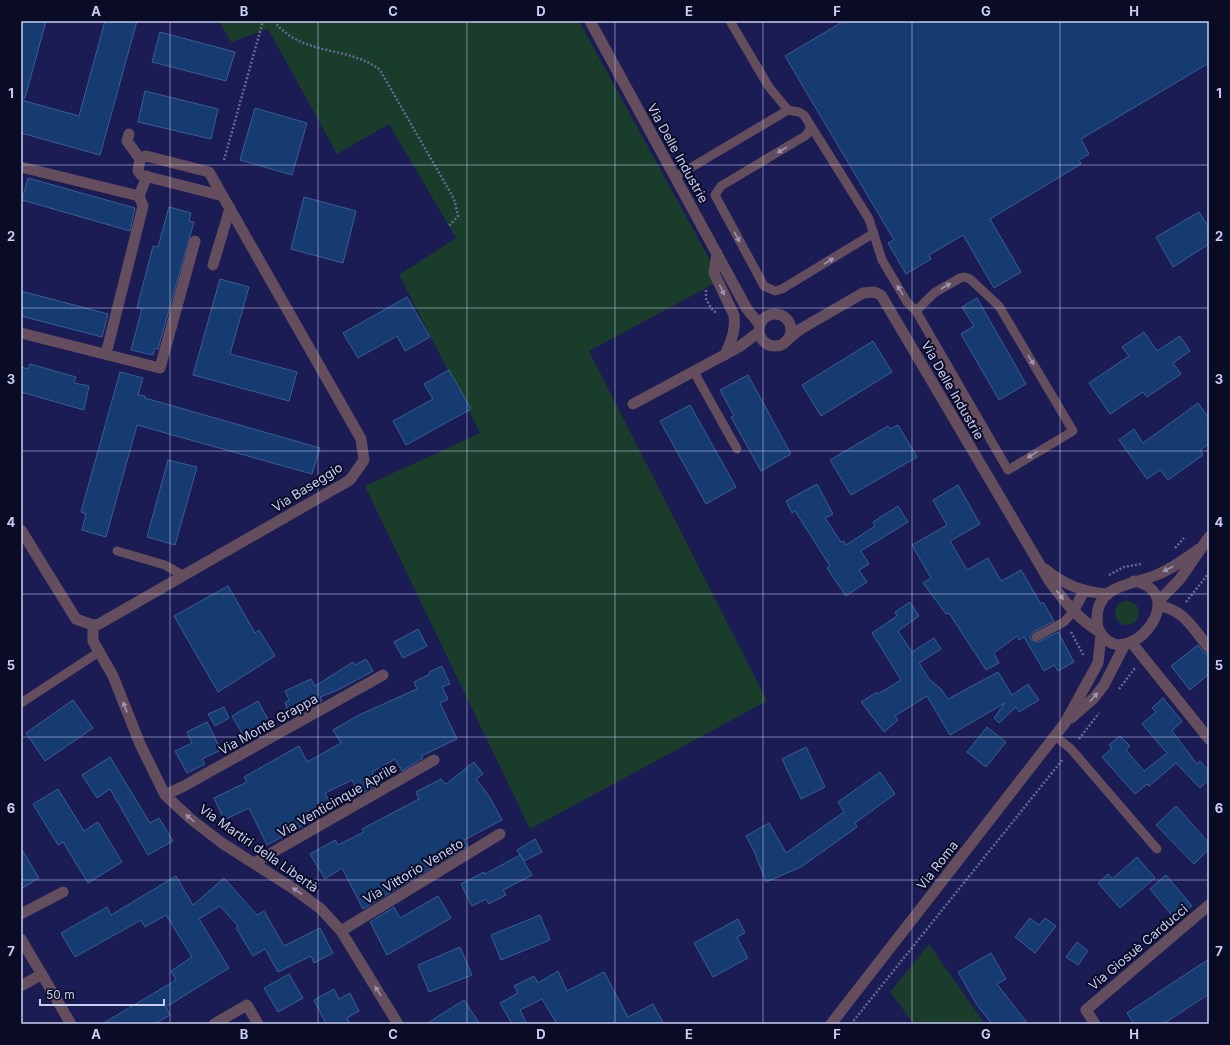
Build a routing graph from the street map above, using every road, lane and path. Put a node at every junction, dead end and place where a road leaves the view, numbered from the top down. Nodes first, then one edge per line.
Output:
1 (263, 21) edge
2 (274, 21) edge
3 (590, 21) edge
4 (730, 21) edge
5 (788, 110) junction
6 (810, 125) junction
7 (129, 134) dead end
8 (140, 159) junction
9 (224, 160) dead end
10 (21, 166) edge
11 (148, 176) junction
12 (675, 177) junction
13 (139, 196) junction
14 (223, 196) junction
15 (230, 208) junction
16 (449, 226) dead end
17 (874, 233) junction
18 (195, 241) dead end
19 (717, 253) junction
20 (213, 265) dead end
21 (706, 286) dead end
22 (741, 299) junction
23 (916, 311) junction
24 (722, 313) dead end
25 (770, 315) junction
26 (786, 319) junction
27 (815, 321) junction
28 (759, 329) junction
29 (21, 332) edge
30 (786, 341) junction
31 (765, 343) junction
32 (739, 347) junction
33 (106, 354) junction
34 (725, 355) junction
35 (694, 372) junction
36 (633, 404) dead end
37 (737, 449) dead end
38 (21, 530) edge
39 (1209, 537) edge
40 (1184, 538) dead end
41 (1199, 550) junction
42 (117, 551) dead end
43 (1171, 552) dead end
44 (1038, 563) junction
45 (1146, 564) dead end
46 (184, 576) junction
47 (1104, 578) dead end
48 (1134, 581) junction
49 (1084, 591) junction
50 (1108, 594) junction
51 (1158, 604) junction
52 (1072, 612) junction
53 (1064, 622) junction
54 (93, 625) junction
55 (1100, 633) junction
56 (1036, 637) dead end
57 (1128, 643) junction
58 (1209, 648) edge
59 (100, 652) junction
60 (1083, 662) dead end
61 (383, 675) dead end
62 (21, 702) edge
63 (1100, 713) dead end
64 (1065, 723) junction
65 (1055, 736) junction
66 (1209, 739) edge
67 (1071, 749) junction
68 (434, 760) dead end
69 (165, 795) junction
70 (500, 834) dead end
71 (1157, 849) dead end
72 (254, 863) junction
73 (63, 892) dead end
74 (1209, 905) edge
75 (21, 914) edge
76 (341, 931) junction
77 (21, 939) edge
78 (42, 974) junction
79 (21, 986) edge
80 (71, 1024) edge
81 (214, 1024) edge
82 (258, 1024) edge
83 (398, 1024) edge
84 (831, 1024) edge
85 (852, 1024) edge
86 (1095, 1024) edge

1 - 9 path
2 - 16 path
3 - 12 street, Via Delle Industrie
4 - 5 lane
5 - 6 lane
5 - 12 lane
6 - 17 lane
6 -> 17 lane
7 - 8 street
8 - 11 street
8 - 14 street, Via Baseggio
10 - 13 street
11 - 13 street
11 - 14 street
12 - 19 street, Via Delle Industrie
13 - 33 street
14 - 15 street, Via Baseggio
15 - 20 street
15 - 46 street, Via Baseggio
23 -> 17 lane
18 - 33 street
19 - 22 street, Via Delle Industrie
19 -> 34 street
21 - 24 path
22 - 25 street, Via Delle Industrie
22 - 28 street, Via Delle Industrie
23 -> 23 lane
25 - 26 street, Via Delle Industrie
25 - 28 street
26 - 27 street, Via Delle Industrie
26 - 30 street
27 - 30 street, Via Delle Industrie
27 - 44 street, Via Delle Industrie
28 - 31 street, Via Delle Industrie
28 - 32 street
29 - 33 street
30 - 31 street, Via Delle Industrie
31 - 32 street
32 - 34 street
34 - 35 street
35 - 36 street
35 - 37 lane
38 - 54 street
39 - 41 street, Via Roma
40 - 43 path
41 -> 48 street, Via Roma
41 - 51 street, Via Roma
42 - 46 lane
44 - 49 street, Via Delle Industrie
44 -> 52 street, Via Delle Industrie
45 - 47 path
46 - 54 street, Via Baseggio
48 - 50 street, Via Roma
48 - 51 street
49 - 50 street, Via Delle Industrie
49 - 52 street
50 - 55 street, Via Roma
51 - 57 street, Via Roma
51 - 58 street
52 - 53 lane
52 - 55 street, Via Delle Industrie
53 - 56 lane
53 - 60 path
54 - 59 street, Via Martiri della Libertà
55 - 57 street
55 - 64 street, Via Roma
64 -> 57 street, Via Roma
57 - 66 street
59 - 62 lane
69 -> 59 street, Via Martiri della Libertà
61 - 69 street, Via Monte Grappa
63 - 67 path
64 - 65 street, Via Roma
65 - 67 lane
65 - 84 street, Via Roma
67 - 71 lane
67 - 85 path
68 - 72 street, Via Venticinque Aprile
72 -> 69 street, Via Martiri della Libertà
70 - 76 street, Via Vittorio Veneto
76 -> 72 street, Via Martiri della Libertà
73 - 75 street
74 - 86 street, Via Giosuè Carducci
83 -> 76 street, Via Martiri della Libertà
77 - 78 street
78 - 79 street
78 - 80 street
81 - 82 street

